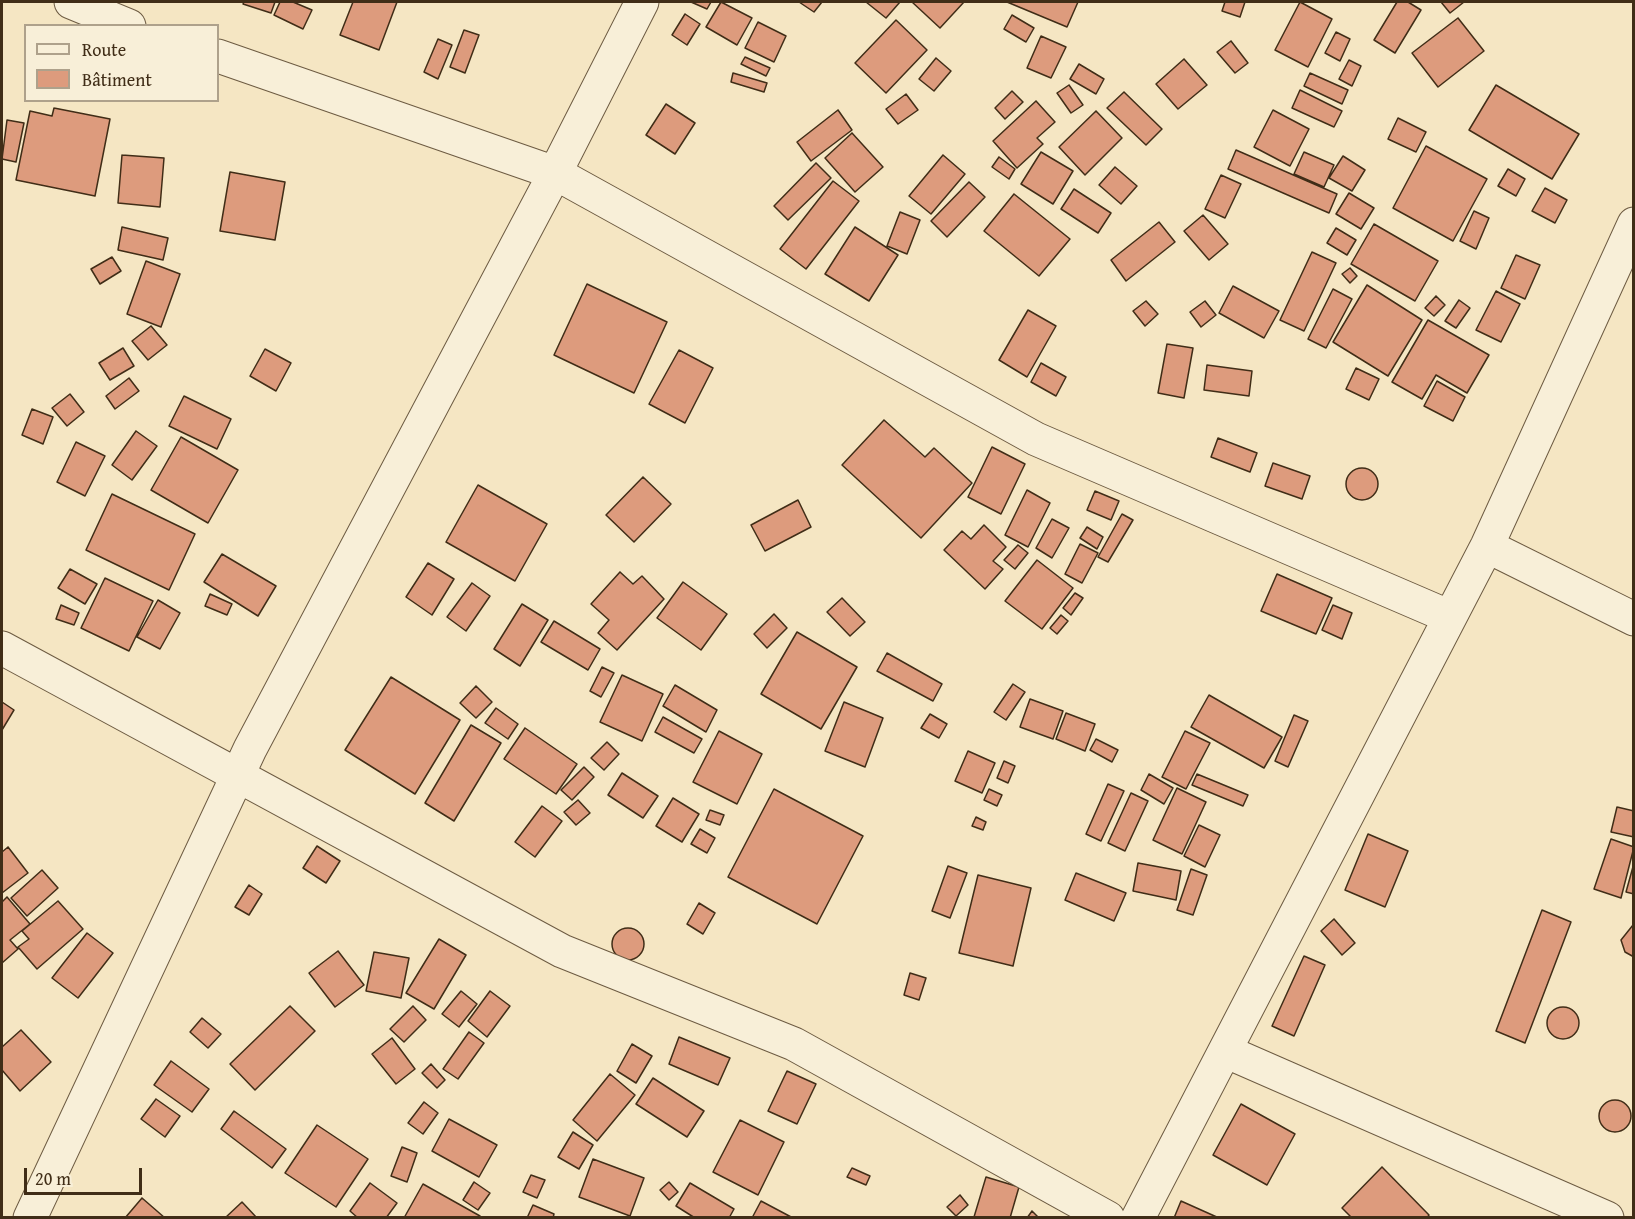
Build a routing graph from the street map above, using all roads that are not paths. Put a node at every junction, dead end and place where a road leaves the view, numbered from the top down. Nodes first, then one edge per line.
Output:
1 (71, 2) edge
2 (642, 2) edge
3 (124, 24) edge
4 (219, 56) edge
5 (555, 173) junction
6 (1634, 224) edge
7 (1487, 546) junction
8 (1450, 617) junction
9 (1634, 619) edge
10 (2, 648) edge
11 (236, 776) junction
12 (1224, 1051) junction
13 (30, 1218) edge
14 (1108, 1218) edge
15 (1138, 1218) edge
16 (1607, 1218) edge

1 - 3 street
2 - 5 street
4 - 5 street
5 - 8 street
5 - 11 street
6 - 7 street
7 - 8 street
7 - 9 street
8 - 12 street
10 - 11 street
11 - 13 street
11 - 14 street
12 - 15 street
12 - 16 street

